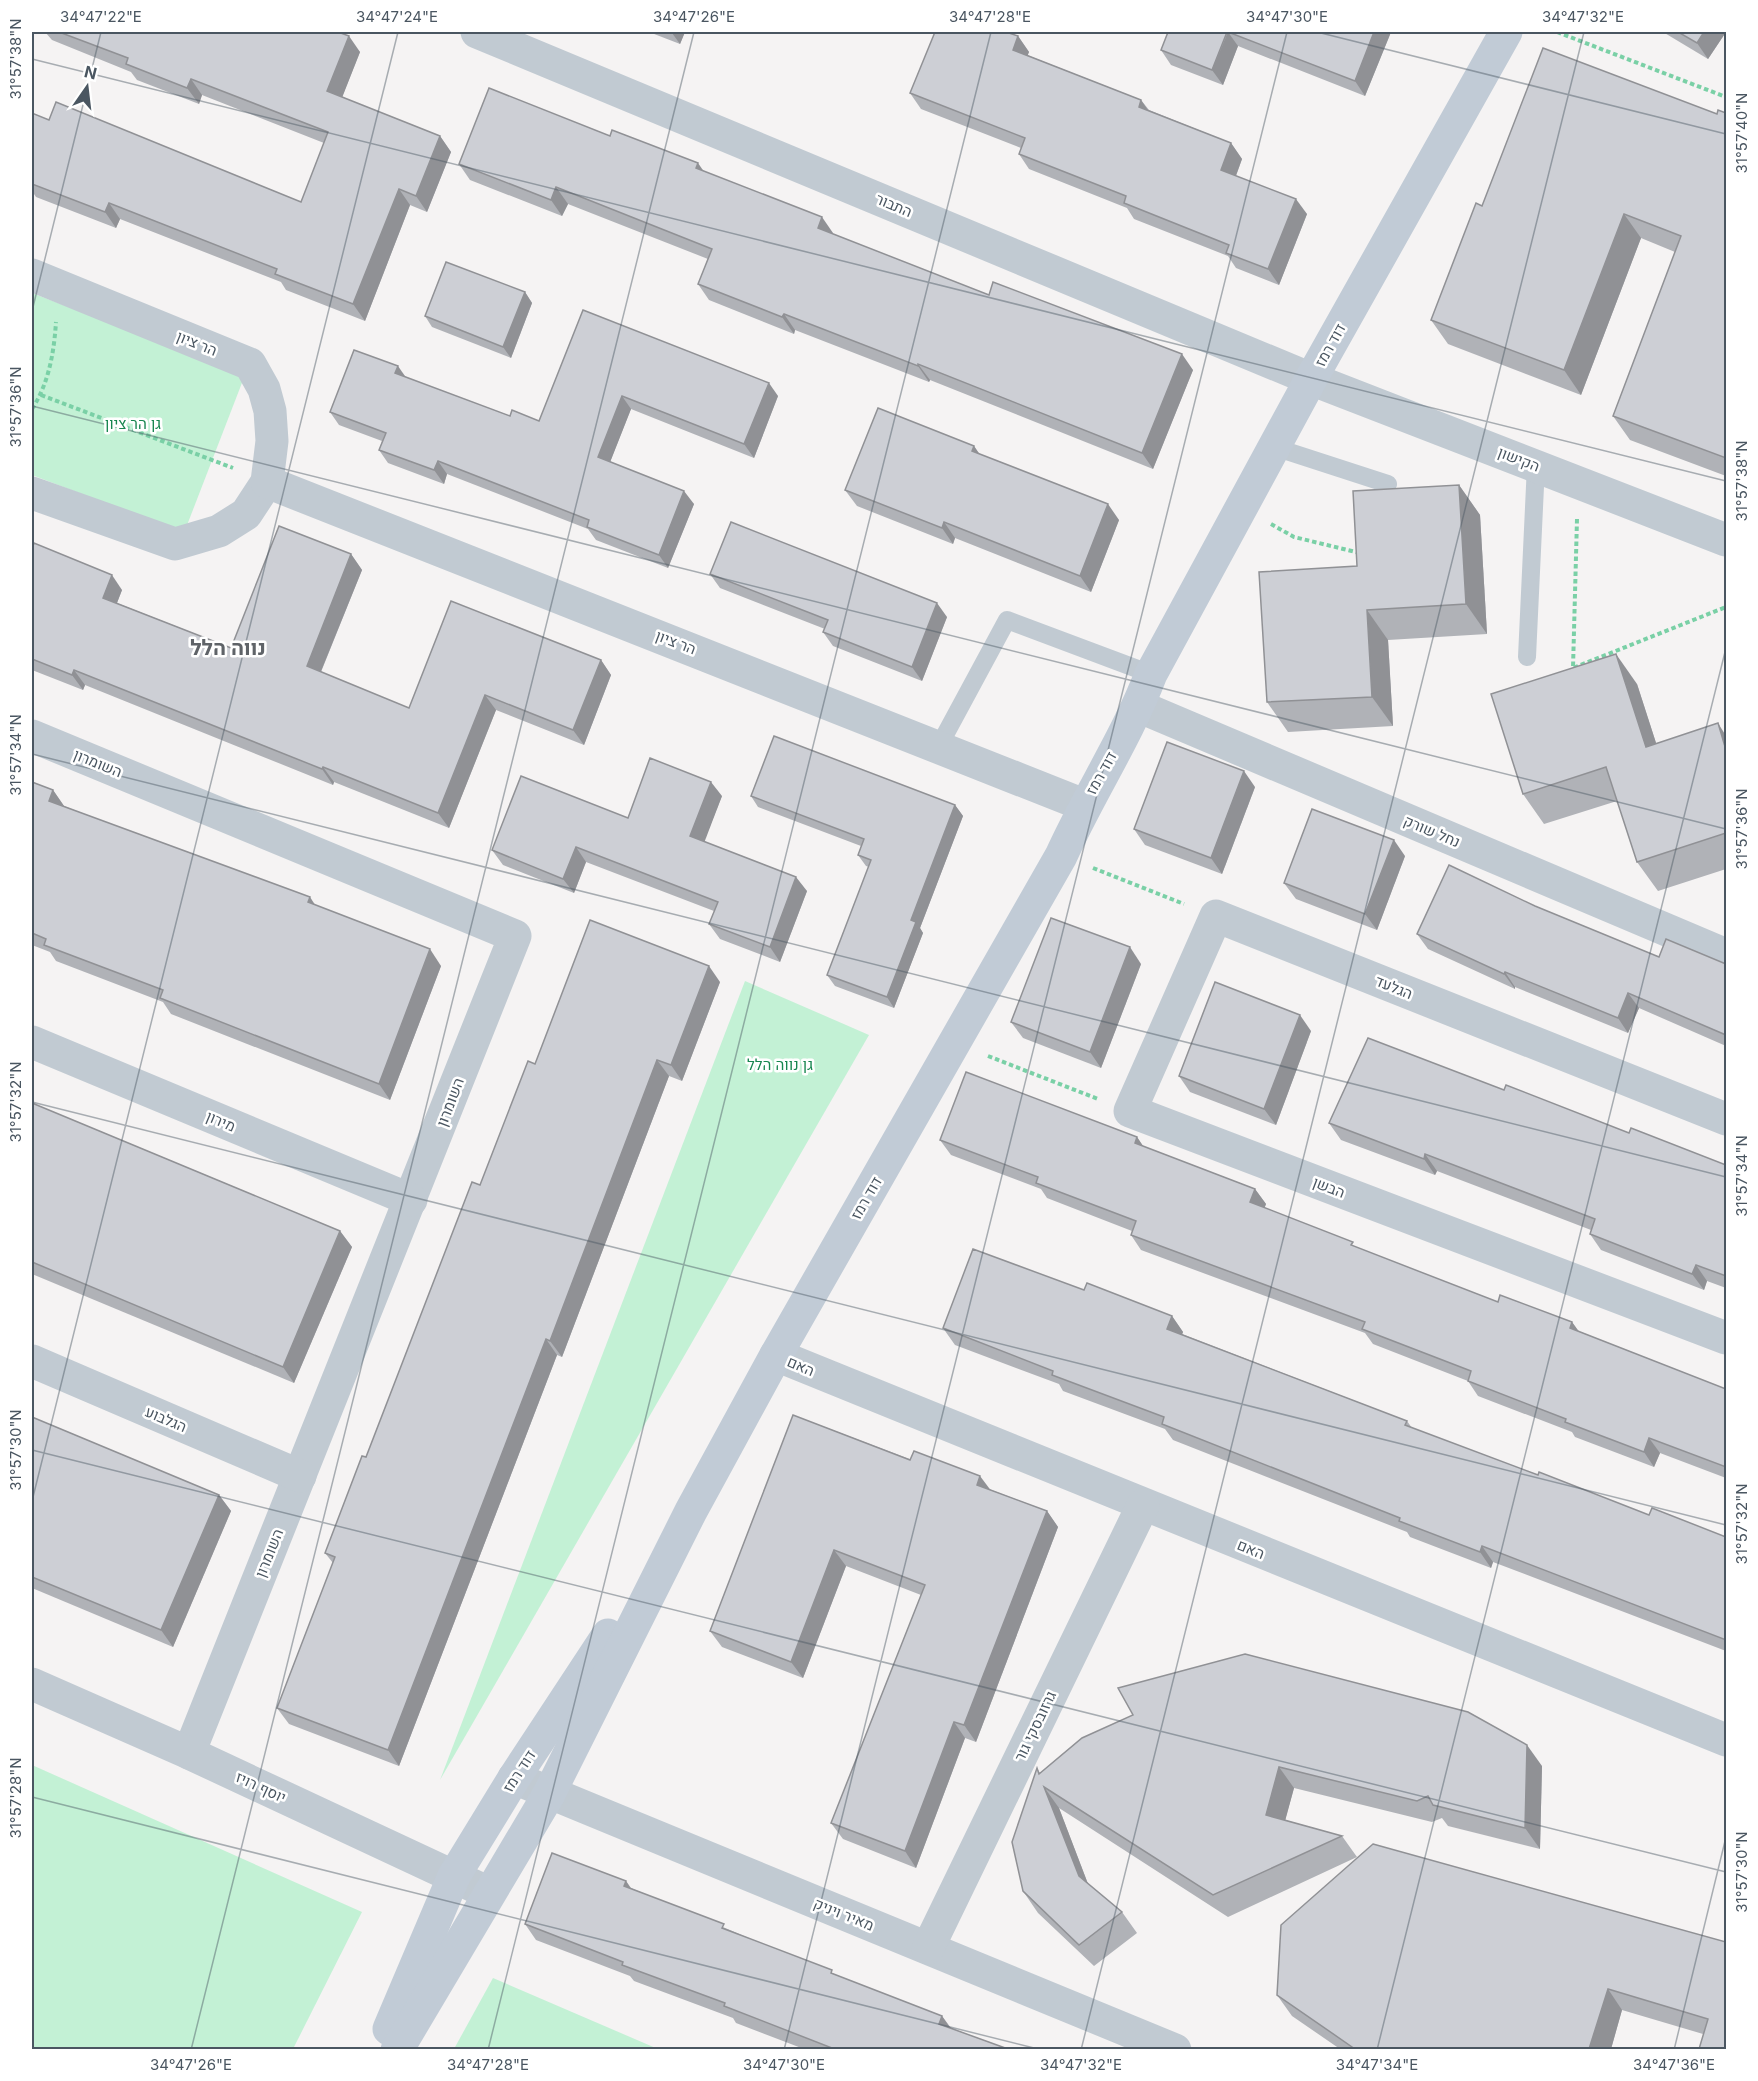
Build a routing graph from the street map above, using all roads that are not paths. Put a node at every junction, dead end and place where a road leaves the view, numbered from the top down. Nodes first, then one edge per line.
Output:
1 (477, 32) edge
2 (1506, 32) edge
3 (32, 275) edge
4 (1311, 379) junction
5 (1274, 447) junction
6 (1536, 465) junction
7 (267, 482) junction
8 (1389, 484) dead end
9 (32, 493) edge
10 (1726, 540) edge
11 (1527, 657) dead end
12 (1151, 674) junction
13 (1138, 706) junction
14 (32, 736) edge
15 (939, 746) junction
16 (1084, 805) junction
17 (1726, 955) edge
18 (32, 1042) edge
19 (1130, 1111) joint
20 (1726, 1119) edge
21 (411, 1200) junction
22 (1726, 1338) edge
23 (776, 1355) junction
24 (32, 1361) edge
25 (300, 1476) junction
26 (1143, 1505) junction
27 (691, 1511) junction
28 (32, 1684) edge
29 (1726, 1740) edge
30 (189, 1754) junction
31 (514, 1778) junction
32 (549, 1794) junction
33 (454, 1876) junction
34 (489, 1893) junction
35 (928, 1947) junction
36 (380, 2049) edge
37 (397, 2049) edge
38 (1175, 2049) edge

1 - 4 street, התבור
2 - 4 street, דוד רמז
3 - 7 street, הר ציון
4 - 5 street, דוד רמז
4 - 6 street, הקישון
5 - 8 lane
5 - 12 street, דוד רמז
6 - 10 street, הקישון
6 - 11 lane
7 - 9 street, הר ציון
7 - 15 street, הר ציון
12 - 13 street, דוד רמז
12 - 15 lane
13 - 16 street, דוד רמז
13 - 17 street, נחל שורק
14 - 21 street, השומרון
15 - 16 street, הר ציון
16 - 23 street, דוד רמז
18 - 21 street, מירון
19 - 20 street, הגלעד
19 - 22 street, הבשן
21 - 25 street, השומרון
23 - 26 street, האם
23 - 27 street, דוד רמז
24 - 25 street, הגלבוע
25 - 30 street, השומרון
26 - 29 street, האם
26 - 35 street, גרזובסקי גור
27 - 31 street, דוד רמז
27 - 32 street, דוד רמז
28 - 30 street, יוסף רויז
30 - 33 street, יוסף רויז
31 - 32 street, מאיר ויניק
31 - 33 street, דוד רמז
32 - 34 street, דוד רמז
32 - 35 street, מאיר ויניק
33 - 34 street, יוסף רויז
33 - 36 street, דוד רמז
34 - 37 street, דוד רמז
35 - 38 street, מאיר ויניק

